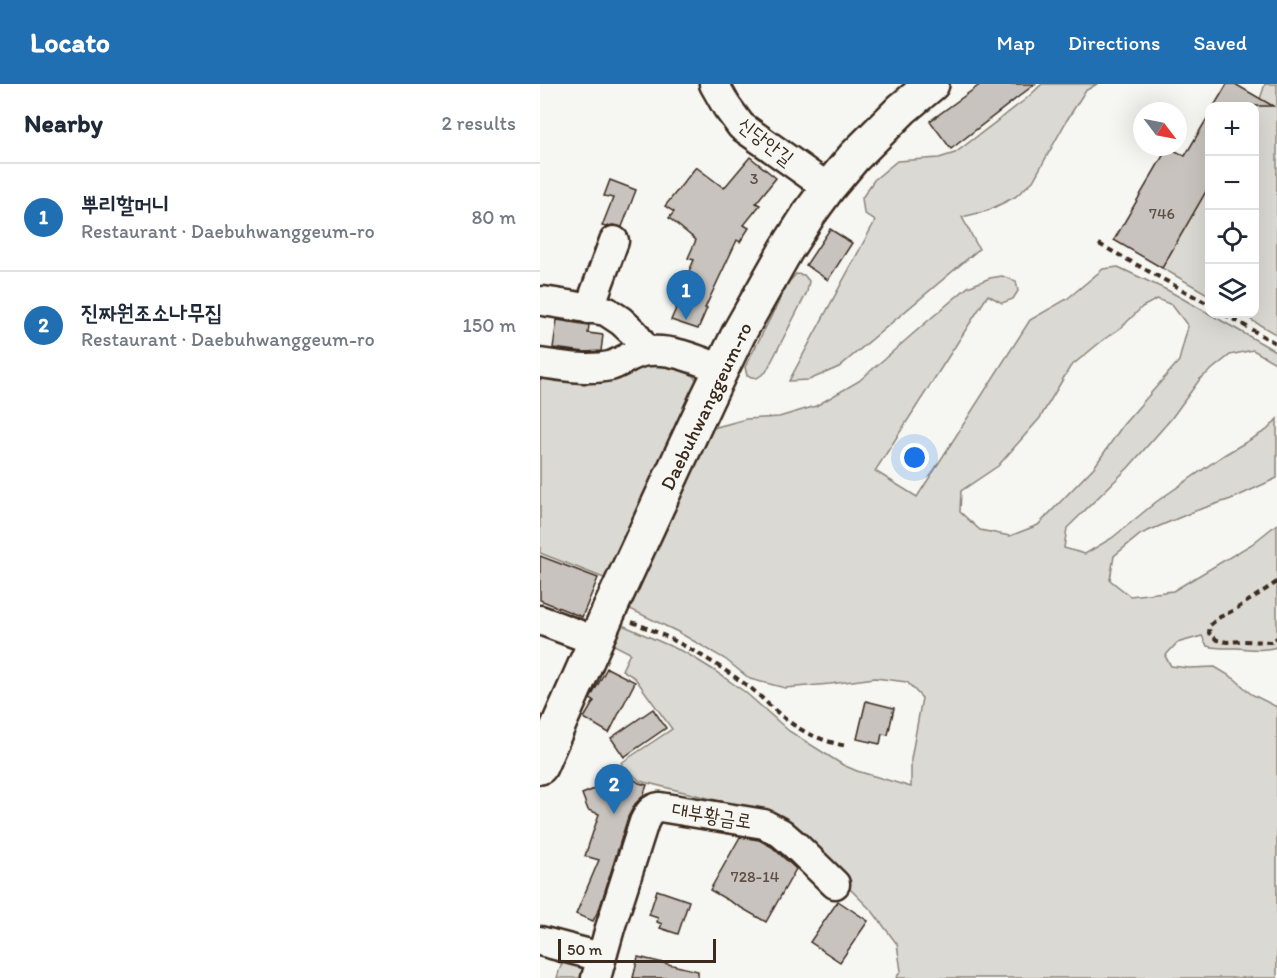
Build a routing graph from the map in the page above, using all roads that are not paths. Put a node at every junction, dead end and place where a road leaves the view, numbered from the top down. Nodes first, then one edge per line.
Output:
1 (714, 84) edge
2 (932, 84) edge
3 (828, 188) junction
4 (614, 241) dead end
5 (543, 301) dead end
6 (589, 309) junction
7 (646, 351) junction
8 (540, 363) edge
9 (721, 369) junction
10 (540, 620) edge
11 (602, 627) junction
12 (548, 729) edge
13 (540, 767) edge
14 (834, 884) dead end
15 (540, 941) edge
16 (599, 968) edge

1 - 3 lane, 신당안길
2 - 3 main road, Daebuhwanggeum-ro
3 - 9 main road, Daebuhwanggeum-ro
4 - 6 lane
5 - 6 lane
6 - 7 lane
7 - 8 lane
7 - 9 lane
9 - 11 main road, Daebuhwanggeum-ro
10 - 11 lane
11 - 12 main road, Daebuhwanggeum-ro
12 - 13 main road, Daebuhwanggeum-ro
14 - 16 lane, 대부황금로
15 - 16 lane, 대부황금로

